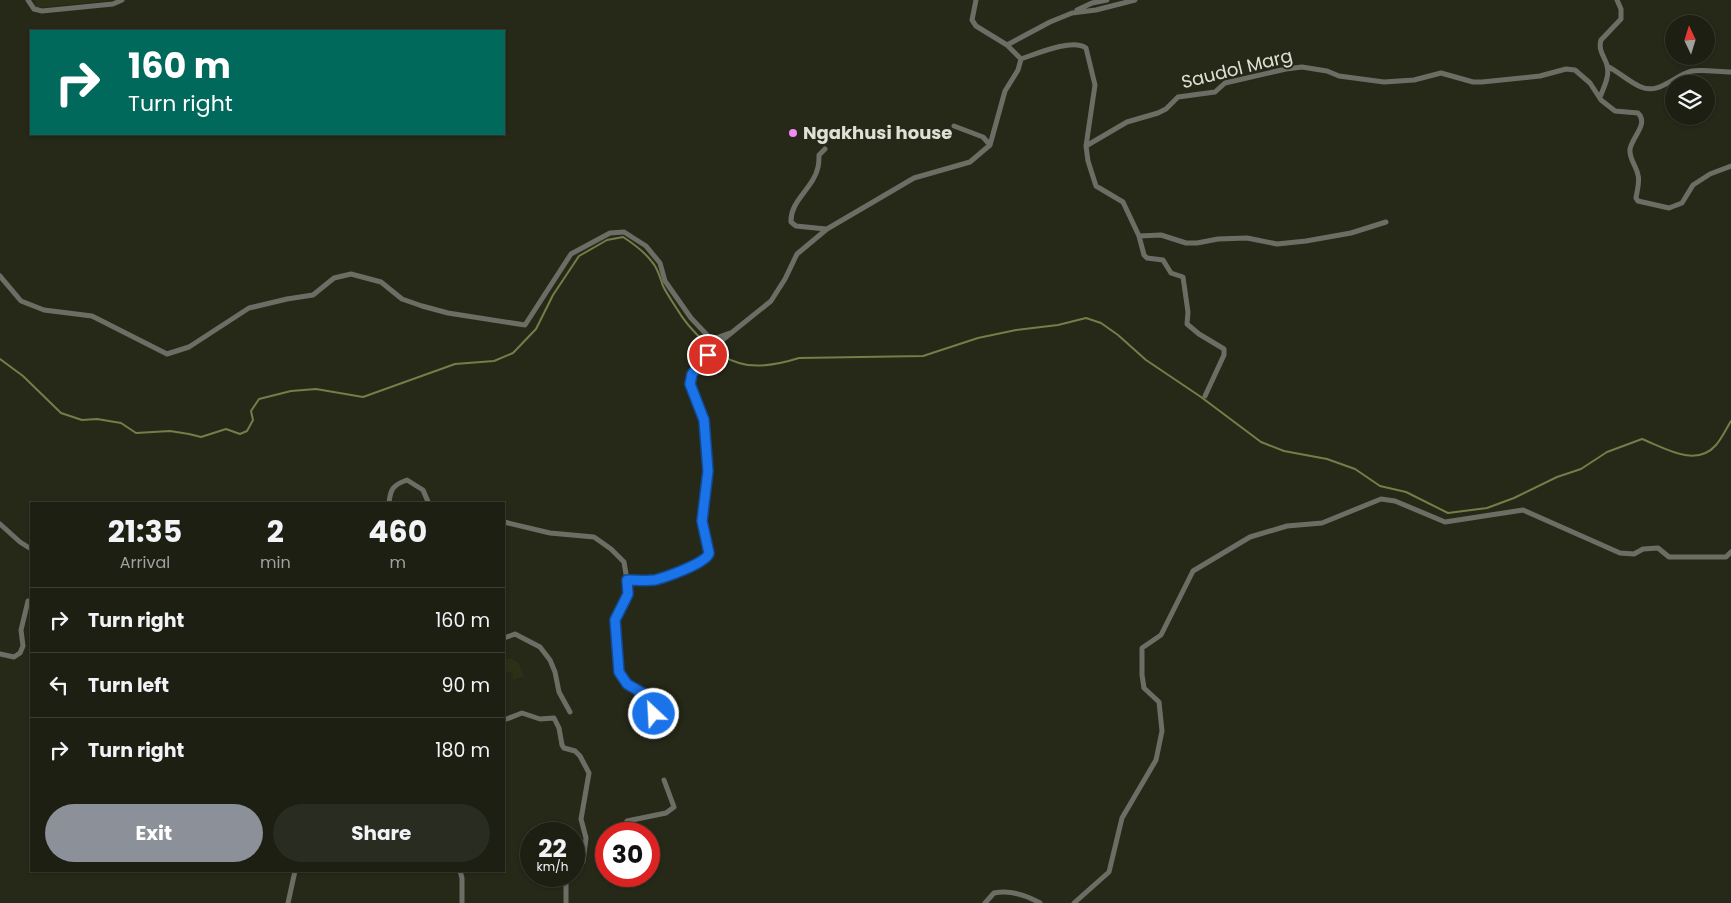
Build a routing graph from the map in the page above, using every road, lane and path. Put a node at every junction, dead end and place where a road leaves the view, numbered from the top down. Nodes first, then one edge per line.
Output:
1 (28, 0) edge
2 (122, 0) edge
3 (976, 0) edge
4 (1107, 0) edge
5 (1135, 0) edge
6 (1617, 0) edge
7 (1072, 13) junction
8 (1007, 45) junction
9 (1021, 59) junction
10 (1608, 66) junction
11 (1731, 72) edge
12 (1600, 97) junction
13 (954, 126) dead end
14 (990, 145) junction
15 (1086, 146) junction
16 (825, 149) dead end
17 (1731, 166) edge
18 (1386, 222) dead end
19 (826, 229) junction
20 (1139, 236) junction
21 (0, 276) edge
22 (730, 333) junction
23 (1205, 396) dead end
24 (389, 502) edge
25 (428, 502) edge
26 (505, 522) edge
27 (0, 524) edge
28 (30, 548) edge
29 (1731, 552) edge
30 (627, 580) junction
31 (28, 601) dead end
32 (505, 638) edge
33 (0, 654) edge
34 (570, 712) dead end
35 (505, 720) edge
36 (668, 726) dead end
37 (664, 780) dead end
38 (582, 822) edge
39 (627, 822) edge
40 (295, 872) edge
41 (460, 872) edge
42 (566, 887) edge
43 (288, 903) edge
44 (462, 903) edge
45 (566, 903) edge
46 (985, 903) edge
47 (1040, 903) edge
48 (1074, 903) edge

1 - 2 street
3 - 8 street
4 - 7 street
5 - 7 street
6 - 10 street
7 - 8 street
8 - 9 street
9 - 14 street
9 - 15 street
10 - 11 street
10 - 12 street
12 - 15 street, Saudol Marg
12 - 17 street, Saudol Marg
13 - 14 street
14 - 19 street
15 - 20 street
16 - 19 street
18 - 20 street
19 - 22 street
20 - 23 street
21 - 22 street
22 - 30 street
24 - 25 street
26 - 30 street
27 - 28 street
29 - 48 street
30 - 36 street
31 - 33 street
32 - 34 street
35 - 38 street
37 - 39 street
40 - 43 street
41 - 44 street
42 - 45 street
46 - 47 street

